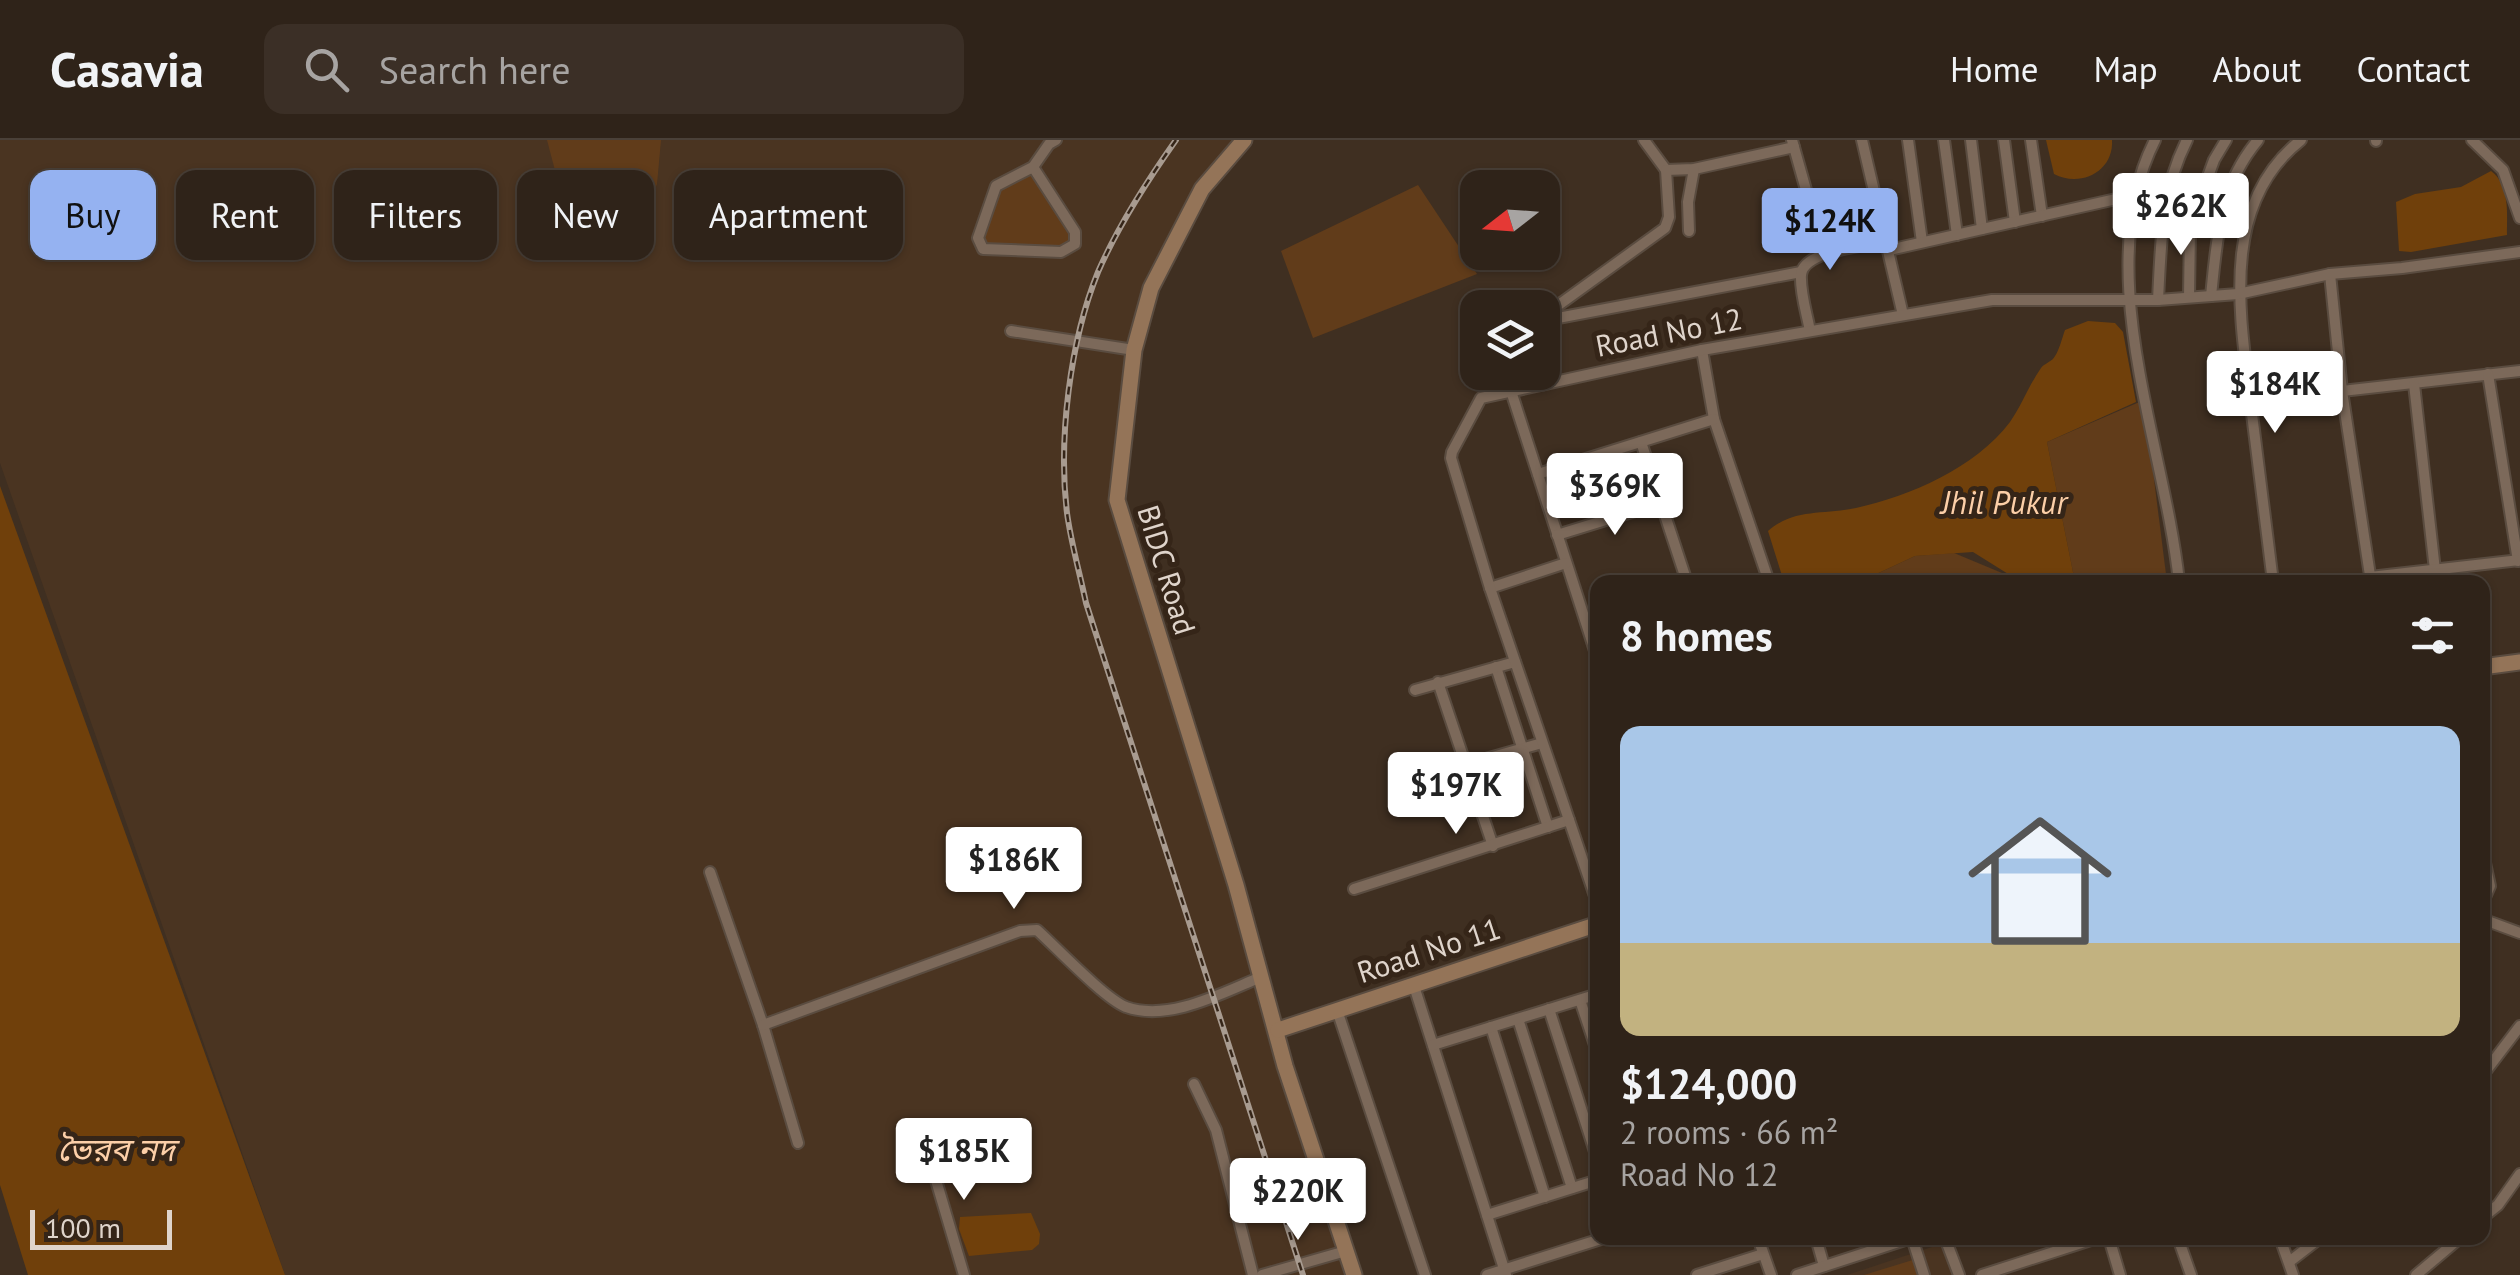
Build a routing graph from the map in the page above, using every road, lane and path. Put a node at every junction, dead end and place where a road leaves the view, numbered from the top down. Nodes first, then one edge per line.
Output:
1 (1056, 140) edge
2 (1244, 140) edge
3 (1644, 140) edge
4 (1862, 140) edge
5 (1908, 140) edge
6 (1944, 140) edge
7 (1971, 140) edge
8 (2004, 140) edge
9 (2031, 140) edge
10 (2154, 140) edge
11 (2188, 140) edge
12 (2226, 140) edge
13 (2258, 140) edge
14 (2301, 140) edge
15 (2472, 140) edge
16 (1793, 144) edge
17 (1033, 168) junction
18 (1694, 169) junction
19 (1666, 170) junction
20 (2134, 195) junction
21 (2042, 216) junction
22 (2520, 218) edge
23 (2015, 222) junction
24 (1982, 229) junction
25 (1689, 231) dead end
26 (1956, 234) junction
27 (1922, 242) junction
28 (1888, 246) junction
29 (2520, 252) edge
30 (1824, 254) junction
31 (1801, 272) junction
32 (2330, 274) junction
33 (2238, 294) junction
34 (2211, 296) junction
35 (2188, 297) junction
36 (2128, 299) junction
37 (2158, 300) junction
38 (1560, 308) edge
39 (1903, 315) junction
40 (1560, 319) edge
41 (1011, 331) dead end
42 (1810, 331) junction
43 (1134, 350) junction
44 (1702, 350) junction
45 (2520, 370) edge
46 (2488, 374) junction
47 (1560, 380) edge
48 (2414, 384) junction
49 (1516, 390) edge
50 (1511, 391) junction
51 (2342, 391) junction
52 (1714, 419) junction
53 (1641, 442) junction
54 (1538, 474) junction
55 (1661, 503) junction
56 (1558, 535) junction
57 (2519, 560) edge
58 (1566, 562) junction
59 (2436, 570) junction
60 (1685, 575) edge
61 (1766, 575) edge
62 (2178, 575) edge
63 (2272, 575) edge
64 (2369, 575) edge
65 (2403, 575) edge
66 (1490, 588) junction
67 (1590, 622) edge
68 (1515, 662) junction
69 (2520, 662) edge
70 (2490, 666) edge
71 (1496, 668) junction
72 (1438, 682) junction
73 (1415, 690) dead end
74 (1542, 743) junction
75 (1522, 748) junction
76 (1460, 767) junction
77 (1569, 820) junction
78 (1548, 827) junction
79 (1493, 846) junction
80 (710, 872) dead end
81 (1590, 882) edge
82 (1354, 889) dead end
83 (2490, 922) edge
84 (1590, 927) edge
85 (2520, 933) edge
86 (1261, 976) junction
87 (1414, 986) junction
88 (1590, 997) edge
89 (1580, 1000) junction
90 (1549, 1009) junction
91 (1337, 1010) junction
92 (1518, 1019) junction
93 (763, 1025) junction
94 (2520, 1026) edge
95 (1490, 1027) junction
96 (1278, 1030) junction
97 (1590, 1030) edge
98 (1433, 1045) junction
99 (2490, 1065) edge
100 (1194, 1084) dead end
101 (1590, 1136) edge
102 (798, 1142) dead end
103 (925, 1143) dead end
104 (2520, 1174) edge
105 (1590, 1182) edge
106 (1572, 1188) junction
107 (1545, 1197) junction
108 (2490, 1212) edge
109 (1487, 1215) junction
110 (1590, 1243) edge
111 (1760, 1245) edge
112 (1818, 1245) edge
113 (1889, 1245) edge
114 (1913, 1245) edge
115 (1948, 1245) edge
116 (2057, 1245) edge
117 (2111, 1245) edge
118 (2180, 1245) edge
119 (2282, 1245) edge
120 (2311, 1245) edge
121 (2452, 1245) edge
122 (1346, 1251) junction
123 (1763, 1254) junction
124 (2288, 1262) junction
125 (1824, 1266) junction
126 (1735, 1269) edge
127 (1506, 1272) edge
128 (1700, 1274) edge
129 (964, 1275) edge
130 (1253, 1275) edge
131 (1262, 1275) edge
132 (1354, 1275) edge
133 (1362, 1275) edge
134 (1425, 1275) edge
135 (1488, 1275) edge
136 (1771, 1275) edge
137 (1798, 1275) edge
138 (1924, 1275) edge
139 (1959, 1275) edge
140 (1982, 1275) edge
141 (2120, 1275) edge
142 (2190, 1275) edge
143 (2293, 1275) edge
144 (2416, 1275) edge

1 - 17 street
2 - 43 main road, BIDC Road
3 - 19 street
4 - 28 street
5 - 27 street
6 - 26 street
7 - 24 street
8 - 23 street
9 - 21 street
10 - 20 street
11 - 37 street
12 - 35 street
13 - 34 street
14 - 33 street
15 - 22 street
16 - 18 street
16 - 30 street
17 - 17 street
18 - 19 street
18 - 25 street
19 - 38 street
20 - 21 street
20 - 36 street
21 - 23 street
23 - 24 street
24 - 26 street
26 - 27 street
27 - 28 street
28 - 30 street
28 - 39 street
29 - 32 street, Road No 12
30 - 31 street
31 - 40 street
31 - 42 street
32 - 33 street, Road No 12
32 - 51 street
33 - 34 street, Road No 12
33 - 63 street
34 - 35 street, Road No 12
35 - 37 street, Road No 12
36 - 37 street, Road No 12
36 - 39 street, Road No 12
36 - 62 street
39 - 42 street, Road No 12
41 - 43 street
42 - 44 street, Road No 12
43 - 86 main road, BIDC Road
44 - 47 street, Road No 12
44 - 52 street
45 - 46 street
46 - 48 street
46 - 57 street
48 - 51 street
48 - 59 street
49 - 50 street, Road No 12
50 - 54 street
50 - 66 street, Road No 12
51 - 64 street
52 - 53 street
52 - 61 street
53 - 54 street
53 - 55 street
54 - 56 street
55 - 56 street
55 - 60 street
56 - 58 street
57 - 59 street
58 - 66 street
58 - 67 street
59 - 65 street
66 - 68 street, Road No 12
68 - 71 street
68 - 74 street, Road No 12
69 - 70 main road
71 - 72 street
71 - 75 street
72 - 73 street
72 - 76 street
74 - 75 street
74 - 77 street, Road No 12
75 - 76 street
75 - 78 street
76 - 79 street
77 - 78 street
77 - 81 street, Road No 12
78 - 79 street
79 - 82 street
80 - 93 street
83 - 85 street
84 - 87 main road, Road No 11
86 - 93 street
86 - 96 main road, BIDC Road
87 - 91 main road, Road No 11
87 - 98 street
88 - 89 street
89 - 90 street
89 - 97 street
90 - 92 street
90 - 101 street
91 - 96 main road, Road No 11
91 - 134 street
92 - 95 street
92 - 106 street
93 - 102 street
94 - 99 street
95 - 98 street
95 - 107 street
96 - 122 main road, BIDC Road
96 - 133 main road, BIDC Road
98 - 109 street
100 - 130 street
103 - 129 street
104 - 108 street
105 - 106 street
106 - 107 street
107 - 109 street
109 - 127 street
110 - 127 street
111 - 123 street
112 - 125 street
113 - 125 street
114 - 138 street
115 - 139 street
116 - 140 street
117 - 141 street
118 - 142 street
119 - 124 street
120 - 124 street
121 - 144 street
122 - 131 street
122 - 132 main road, BIDC Road
123 - 126 street
123 - 136 street
124 - 143 street
125 - 137 street
126 - 128 street
127 - 135 street

